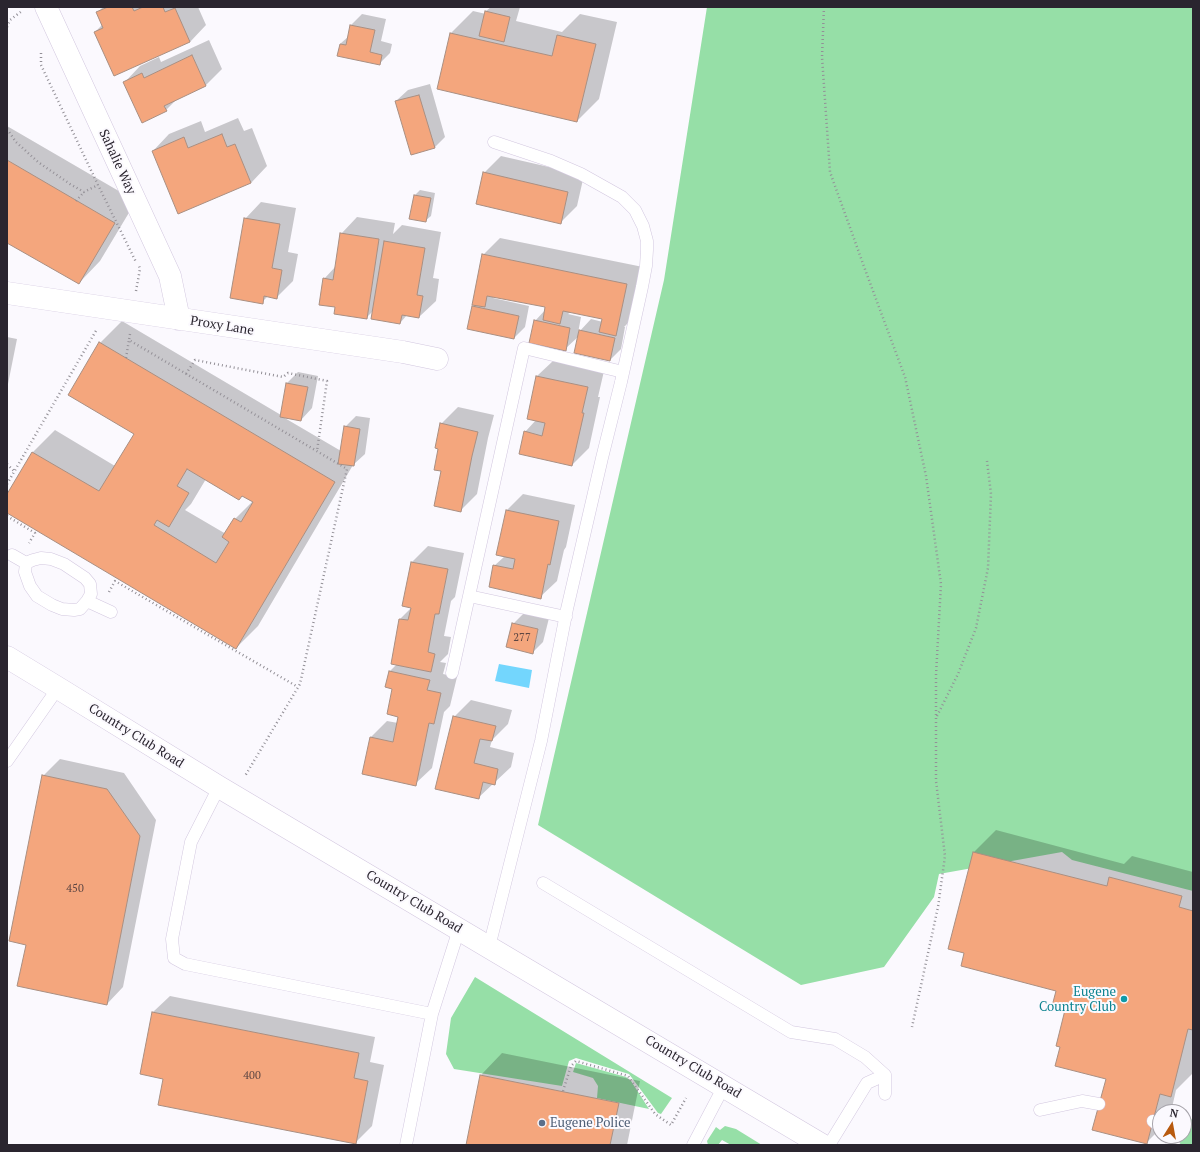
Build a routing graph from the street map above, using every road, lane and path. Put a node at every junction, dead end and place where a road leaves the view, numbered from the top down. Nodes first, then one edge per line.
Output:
1 (21, 7) edge
2 (46, 7) edge
3 (824, 7) edge
4 (22, 10) junction
5 (25, 17) dead end
6 (7, 27) edge
7 (39, 48) dead end
8 (7, 129) edge
9 (494, 142) dead end
10 (98, 185) junction
11 (84, 192) junction
12 (76, 201) dead end
13 (136, 292) dead end
14 (7, 293) edge
15 (179, 319) junction
16 (98, 327) dead end
17 (130, 332) dead end
18 (129, 340) junction
19 (126, 358) dead end
20 (437, 359) dead end
21 (623, 372) junction
22 (186, 374) junction
23 (317, 451) junction
24 (987, 461) dead end
25 (7, 464) edge
26 (14, 471) junction
27 (7, 484) edge
28 (12, 555) dead end
29 (26, 563) junction
30 (469, 596) junction
31 (87, 602) junction
32 (100, 607) junction
33 (111, 612) dead end
34 (566, 617) junction
35 (7, 657) edge
36 (452, 673) dead end
37 (298, 687) junction
38 (58, 688) junction
39 (936, 716) junction
40 (7, 761) edge
41 (226, 791) junction
42 (543, 883) dead end
43 (459, 929) junction
44 (489, 947) junction
45 (432, 1014) junction
46 (912, 1027) dead end
47 (886, 1075) junction
48 (724, 1086) junction
49 (563, 1092) dead end
50 (885, 1094) dead end
51 (686, 1098) dead end
52 (1099, 1104) dead end
53 (1040, 1110) dead end
54 (406, 1145) edge
55 (693, 1145) edge
56 (822, 1145) edge
57 (829, 1145) edge

1 - 4 path
2 - 15 street, Sahalie Way
3 - 39 path
4 - 5 path
4 - 6 path
7 - 10 path
8 - 11 path
9 - 21 lane
10 - 11 path
10 - 13 path
11 - 12 path
14 - 15 street, Proxy Lane
15 - 20 street, Proxy Lane
16 - 26 path
17 - 18 path
18 - 19 path
18 - 22 path
21 - 30 lane
21 - 34 lane
22 - 23 path
22 - 23 path
23 - 37 path
24 - 39 path
25 - 26 path
26 - 27 path
28 - 29 lane
29 - 31 lane
29 - 31 lane
30 - 34 lane
30 - 36 lane
31 - 32 lane
32 - 33 lane
32 - 37 path
34 - 44 lane
35 - 38 street, Country Club Road
37 - 41 path
38 - 40 lane
38 - 41 street, Country Club Road
39 - 46 path
41 - 43 street, Country Club Road
41 - 45 lane
42 - 47 lane
43 - 44 street, Country Club Road
43 - 45 lane
44 - 48 street, Country Club Road
45 - 54 lane
47 - 50 lane
47 - 57 lane
48 - 55 lane
48 - 56 street, Country Club Road
49 - 51 path
52 - 53 lane

